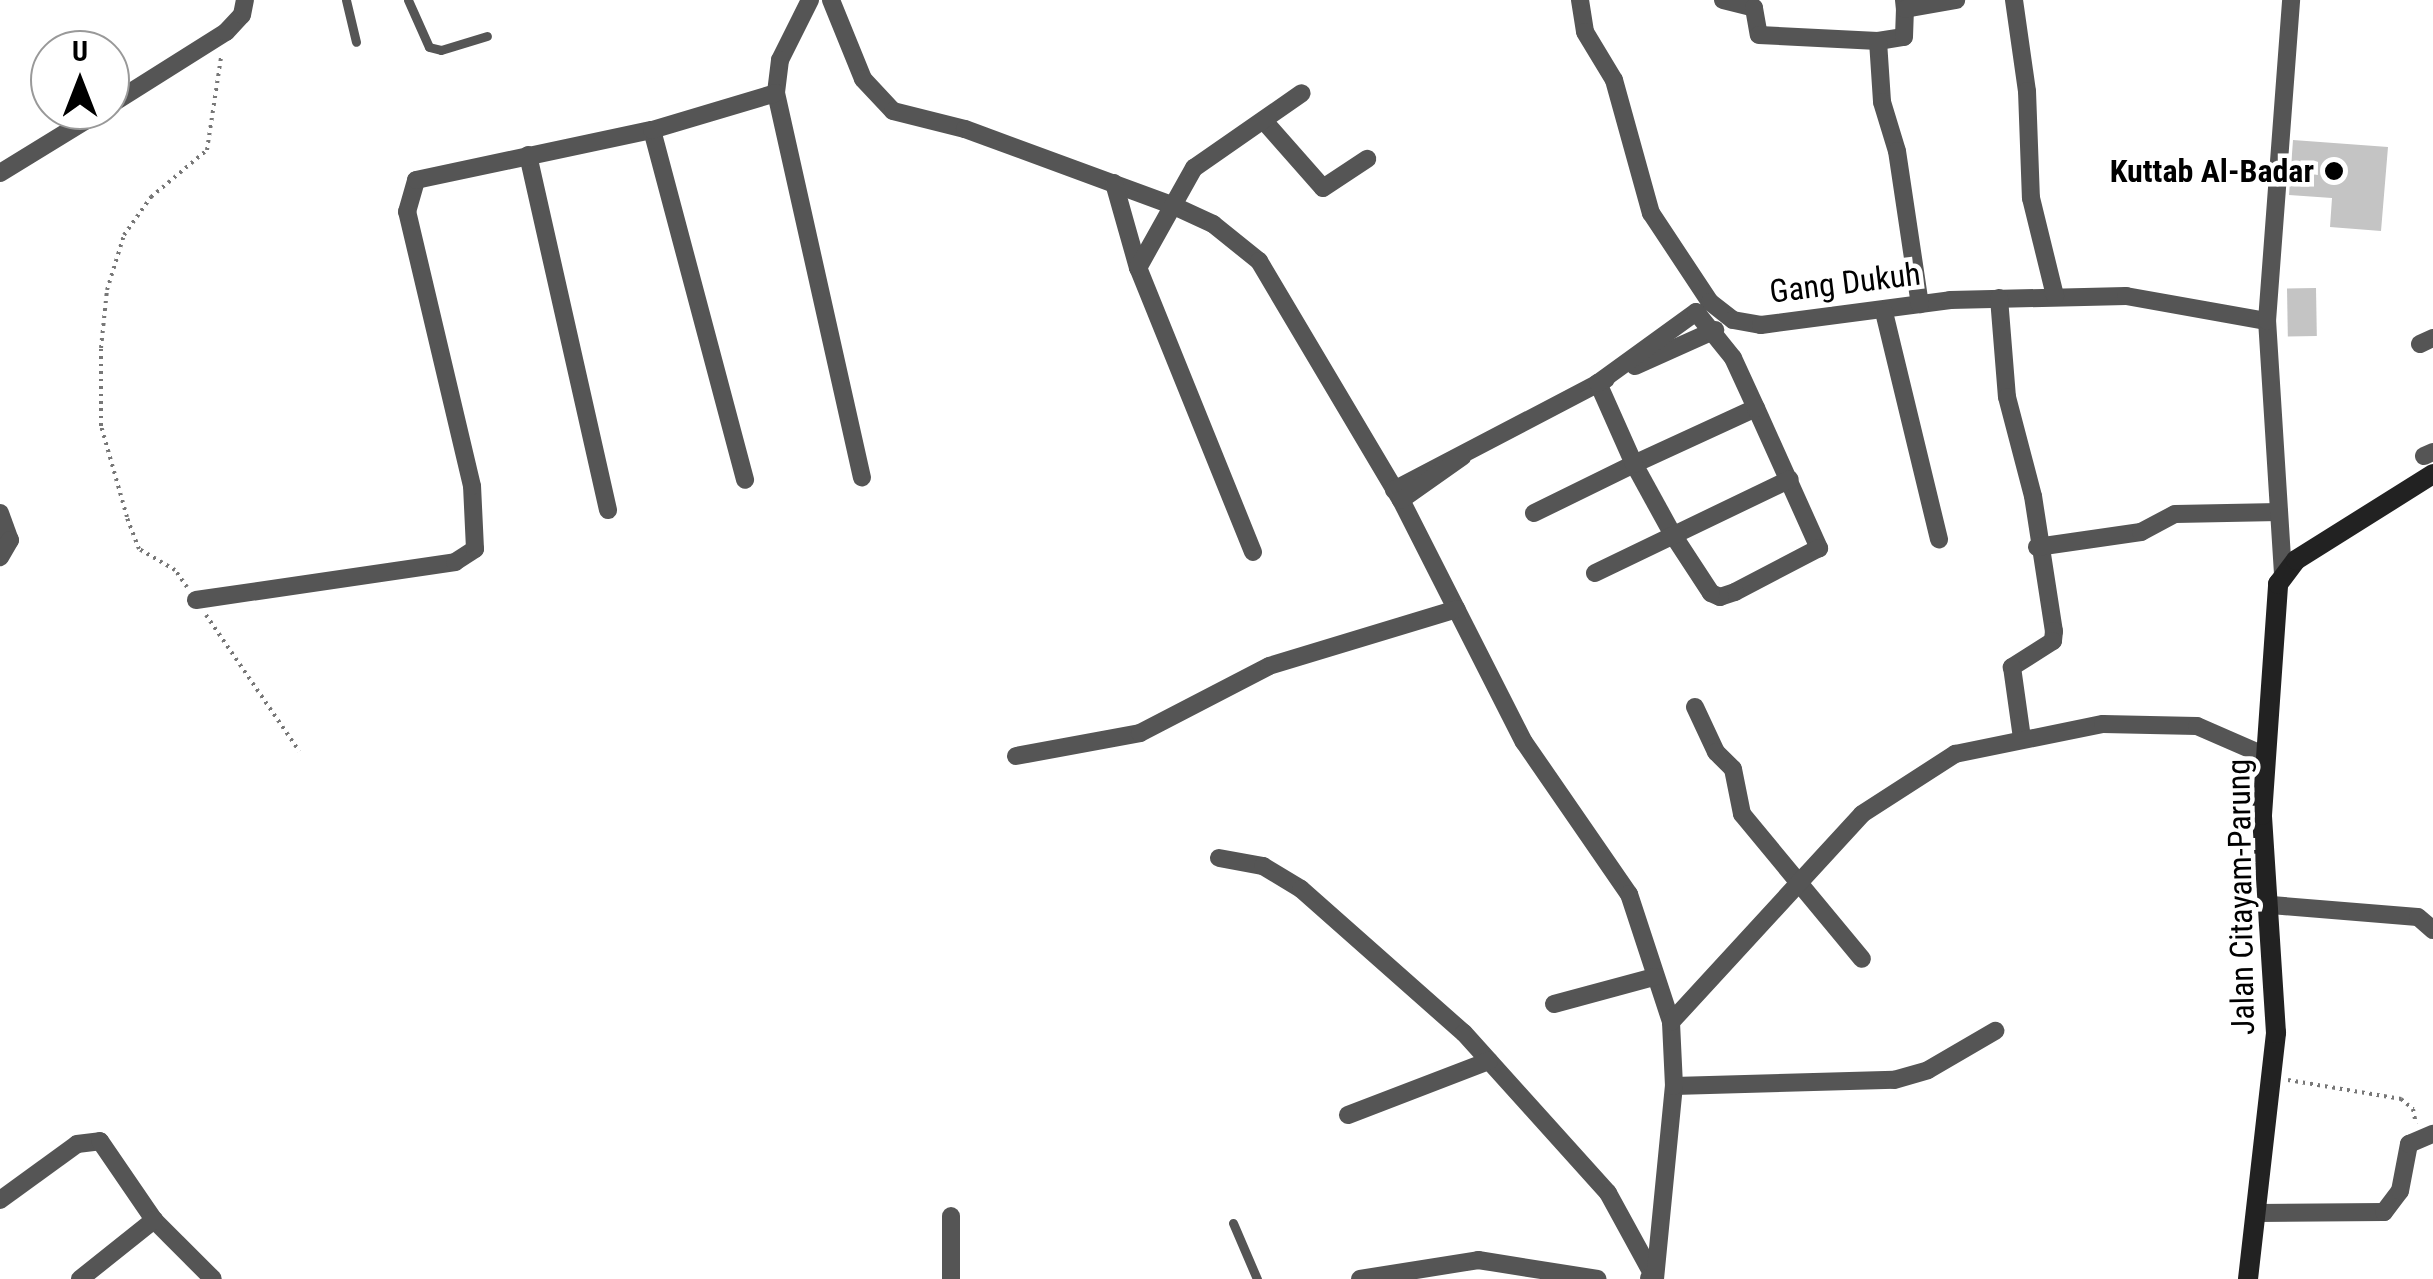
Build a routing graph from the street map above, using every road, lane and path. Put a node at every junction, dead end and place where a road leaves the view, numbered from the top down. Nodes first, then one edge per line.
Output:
1 (246, 0) edge
2 (346, 0) edge
3 (408, 0) edge
4 (810, 0) edge
5 (1580, 0) edge
6 (1723, 0) edge
7 (1956, 0) edge
8 (2014, 0) edge
9 (2291, 0) edge
10 (836, 1) edge
11 (1904, 4) edge
12 (226, 32) junction
13 (487, 36) dead end
14 (1878, 41) junction
15 (356, 42) dead end
16 (130, 92) edge
17 (776, 93) junction
18 (1302, 93) dead end
19 (1264, 121) junction
20 (70, 130) edge
21 (652, 130) junction
22 (528, 155) junction
23 (1367, 159) dead end
24 (0, 173) edge
25 (1114, 183) junction
26 (1174, 206) junction
27 (1138, 268) junction
28 (2056, 296) junction
29 (2000, 298) junction
30 (1920, 304) junction
31 (1884, 312) junction
32 (2268, 321) junction
33 (1598, 383) junction
34 (1756, 408) junction
35 (2430, 460) edge
36 (1634, 464) junction
37 (862, 477) dead end
38 (1790, 479) junction
39 (745, 480) dead end
40 (1398, 495) junction
41 (608, 510) dead end
42 (2279, 512) junction
43 (0, 513) edge
44 (1534, 513) dead end
45 (1673, 535) junction
46 (1939, 539) dead end
47 (2037, 547) junction
48 (1253, 552) dead end
49 (0, 557) edge
50 (1595, 573) dead end
51 (2282, 574) junction
52 (196, 600) junction
53 (1457, 609) junction
54 (1695, 707) dead end
55 (2022, 738) junction
56 (299, 751) dead end
57 (1016, 756) dead end
58 (2266, 756) junction
59 (1219, 858) dead end
60 (1801, 880) junction
61 (2271, 905) junction
62 (2433, 930) edge
63 (1862, 959) dead end
64 (1654, 977) junction
65 (1554, 1004) dead end
66 (1670, 1022) junction
67 (1996, 1031) dead end
68 (1490, 1061) junction
69 (2273, 1077) junction
70 (1674, 1086) junction
71 (1348, 1115) dead end
72 (2429, 1134) edge
73 (0, 1200) edge
74 (2256, 1213) junction
75 (951, 1216) dead end
76 (154, 1220) junction
77 (1233, 1223) dead end
78 (1413, 1275) edge
79 (1651, 1278) edge
80 (80, 1279) edge
81 (213, 1279) edge
82 (951, 1279) edge
83 (1257, 1279) edge
84 (1360, 1279) edge
85 (1598, 1279) edge
86 (2248, 1279) edge

1 - 12 street
2 - 15 lane
3 - 13 lane
4 - 17 street
5 - 31 street, Gang Dukuh
6 - 14 street
7 - 11 street
8 - 28 street
9 - 32 street
10 - 25 street
11 - 14 street
12 - 16 street
12 - 52 path
14 - 30 street
17 - 21 street
17 - 37 street
18 - 19 street
19 - 23 street
19 - 26 street
20 - 24 street
21 - 22 street
21 - 39 street
22 - 41 street
22 - 52 street
25 - 26 street
25 - 27 street
26 - 27 street
26 - 40 street
27 - 48 street
28 - 29 street, Gang Dukuh
28 - 32 street, Gang Dukuh
29 - 30 street, Gang Dukuh
29 - 47 street
30 - 31 street, Gang Dukuh
31 - 46 street
32 - 42 street
33 - 34 street
33 - 36 street
33 - 40 street
34 - 36 street
34 - 38 street
35 - 51 main road
36 - 44 street
36 - 45 street
38 - 45 street
38 - 45 street
40 - 53 street
42 - 47 street
42 - 51 street
43 - 49 street
45 - 50 street
47 - 55 street
51 - 58 main road, Jalan Citayam-Parung
52 - 56 path
53 - 57 street
53 - 64 street
54 - 60 street
55 - 58 street
55 - 60 street
58 - 61 main road, Jalan Citayam-Parung
59 - 68 street
60 - 63 street
60 - 66 street
61 - 62 street
61 - 69 main road, Jalan Citayam-Parung
64 - 65 street
64 - 66 street
66 - 70 street
67 - 70 street
68 - 71 street
68 - 79 street
69 - 72 path
69 - 74 main road, Jalan Citayam-Parung
70 - 79 street
72 - 74 street
73 - 76 street
74 - 86 main road, Jalan Citayam-Parung
75 - 82 street
76 - 80 street
76 - 81 street
77 - 83 lane
78 - 84 street
78 - 85 street

